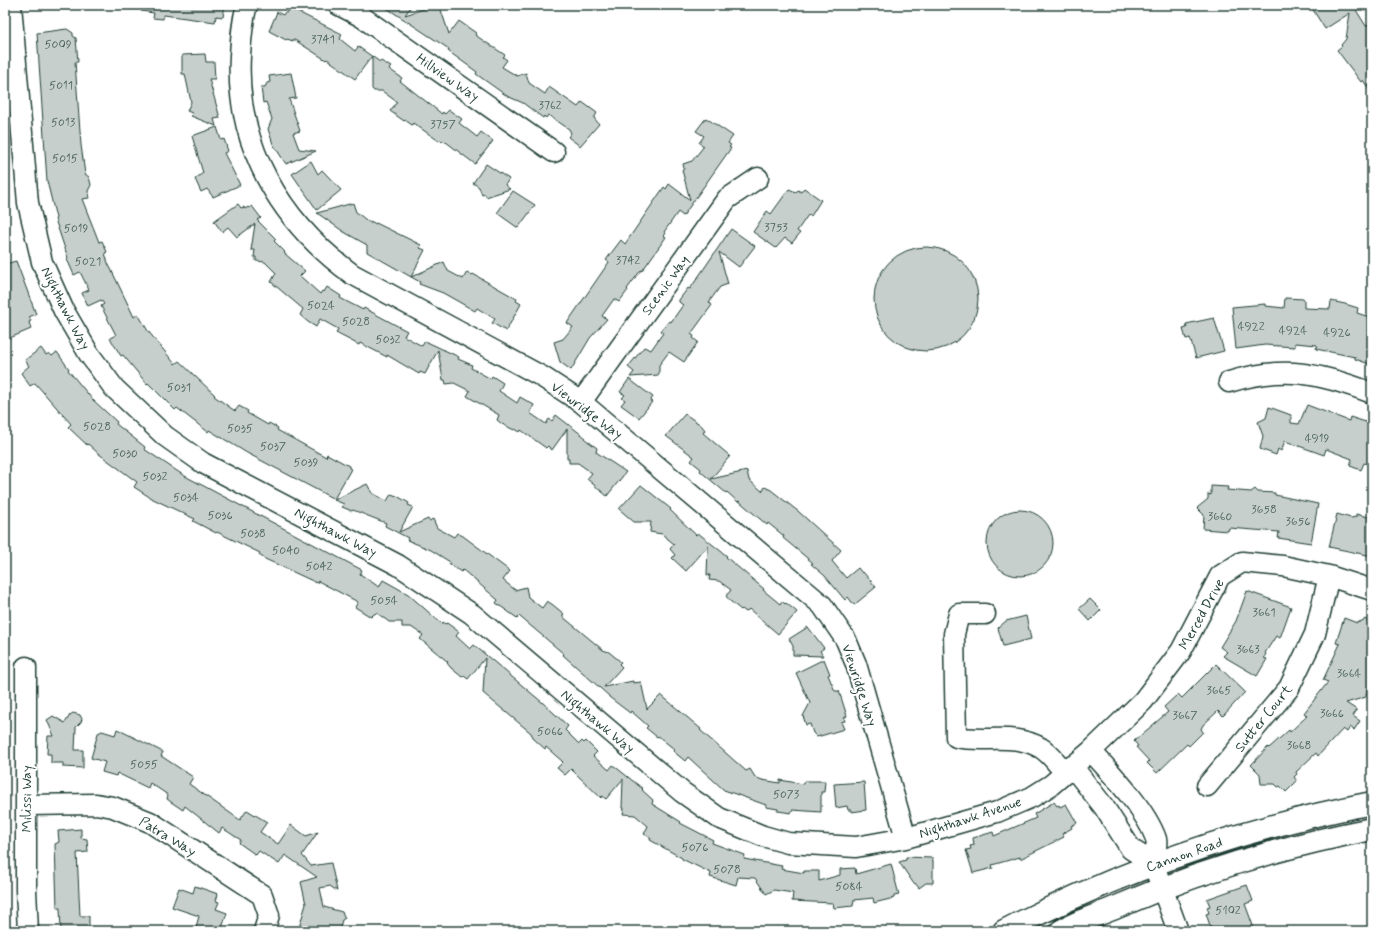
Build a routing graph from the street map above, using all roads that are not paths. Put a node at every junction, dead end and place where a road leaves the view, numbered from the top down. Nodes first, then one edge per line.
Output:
1 (11, 5) edge
2 (247, 5) edge
3 (339, 5) edge
4 (554, 152) dead end
5 (758, 178) dead end
6 (1229, 382) dead end
7 (1372, 393) edge
8 (581, 402) junction
9 (1329, 576) junction
10 (1372, 590) edge
11 (985, 614) dead end
12 (26, 667) dead end
13 (1091, 751) junction
14 (1069, 769) junction
15 (1207, 786) dead end
16 (1372, 803) edge
17 (26, 805) junction
18 (1372, 829) edge
19 (906, 838) junction
20 (1153, 864) junction
21 (1163, 887) junction
22 (28, 931) edge
23 (264, 931) edge
24 (1004, 931) edge
25 (1061, 931) edge
26 (1178, 931) edge

1 - 19 street, Nighthawk Way
2 - 8 street, Viewridge Way
3 - 4 street, Hillview Way
5 - 8 street, Scenic Way
6 - 7 street
8 - 19 street, Viewridge Way
9 - 10 street, Merced Drive
9 - 13 street, Merced Drive
9 - 15 street, Sutter Court
11 - 14 street
12 - 17 street, Milissi Way
13 - 14 street, Nighthawk Avenue
13 - 20 street
14 - 19 street, Nighthawk Avenue
14 - 20 street
16 - 20 main road, Cannon Road
17 - 22 street, Milissi Way
17 - 23 street, Patra Way
18 - 21 main road, Cannon Road
20 - 21 street
20 - 24 main road, Cannon Road
21 - 25 main road, Cannon Road
21 - 26 street

